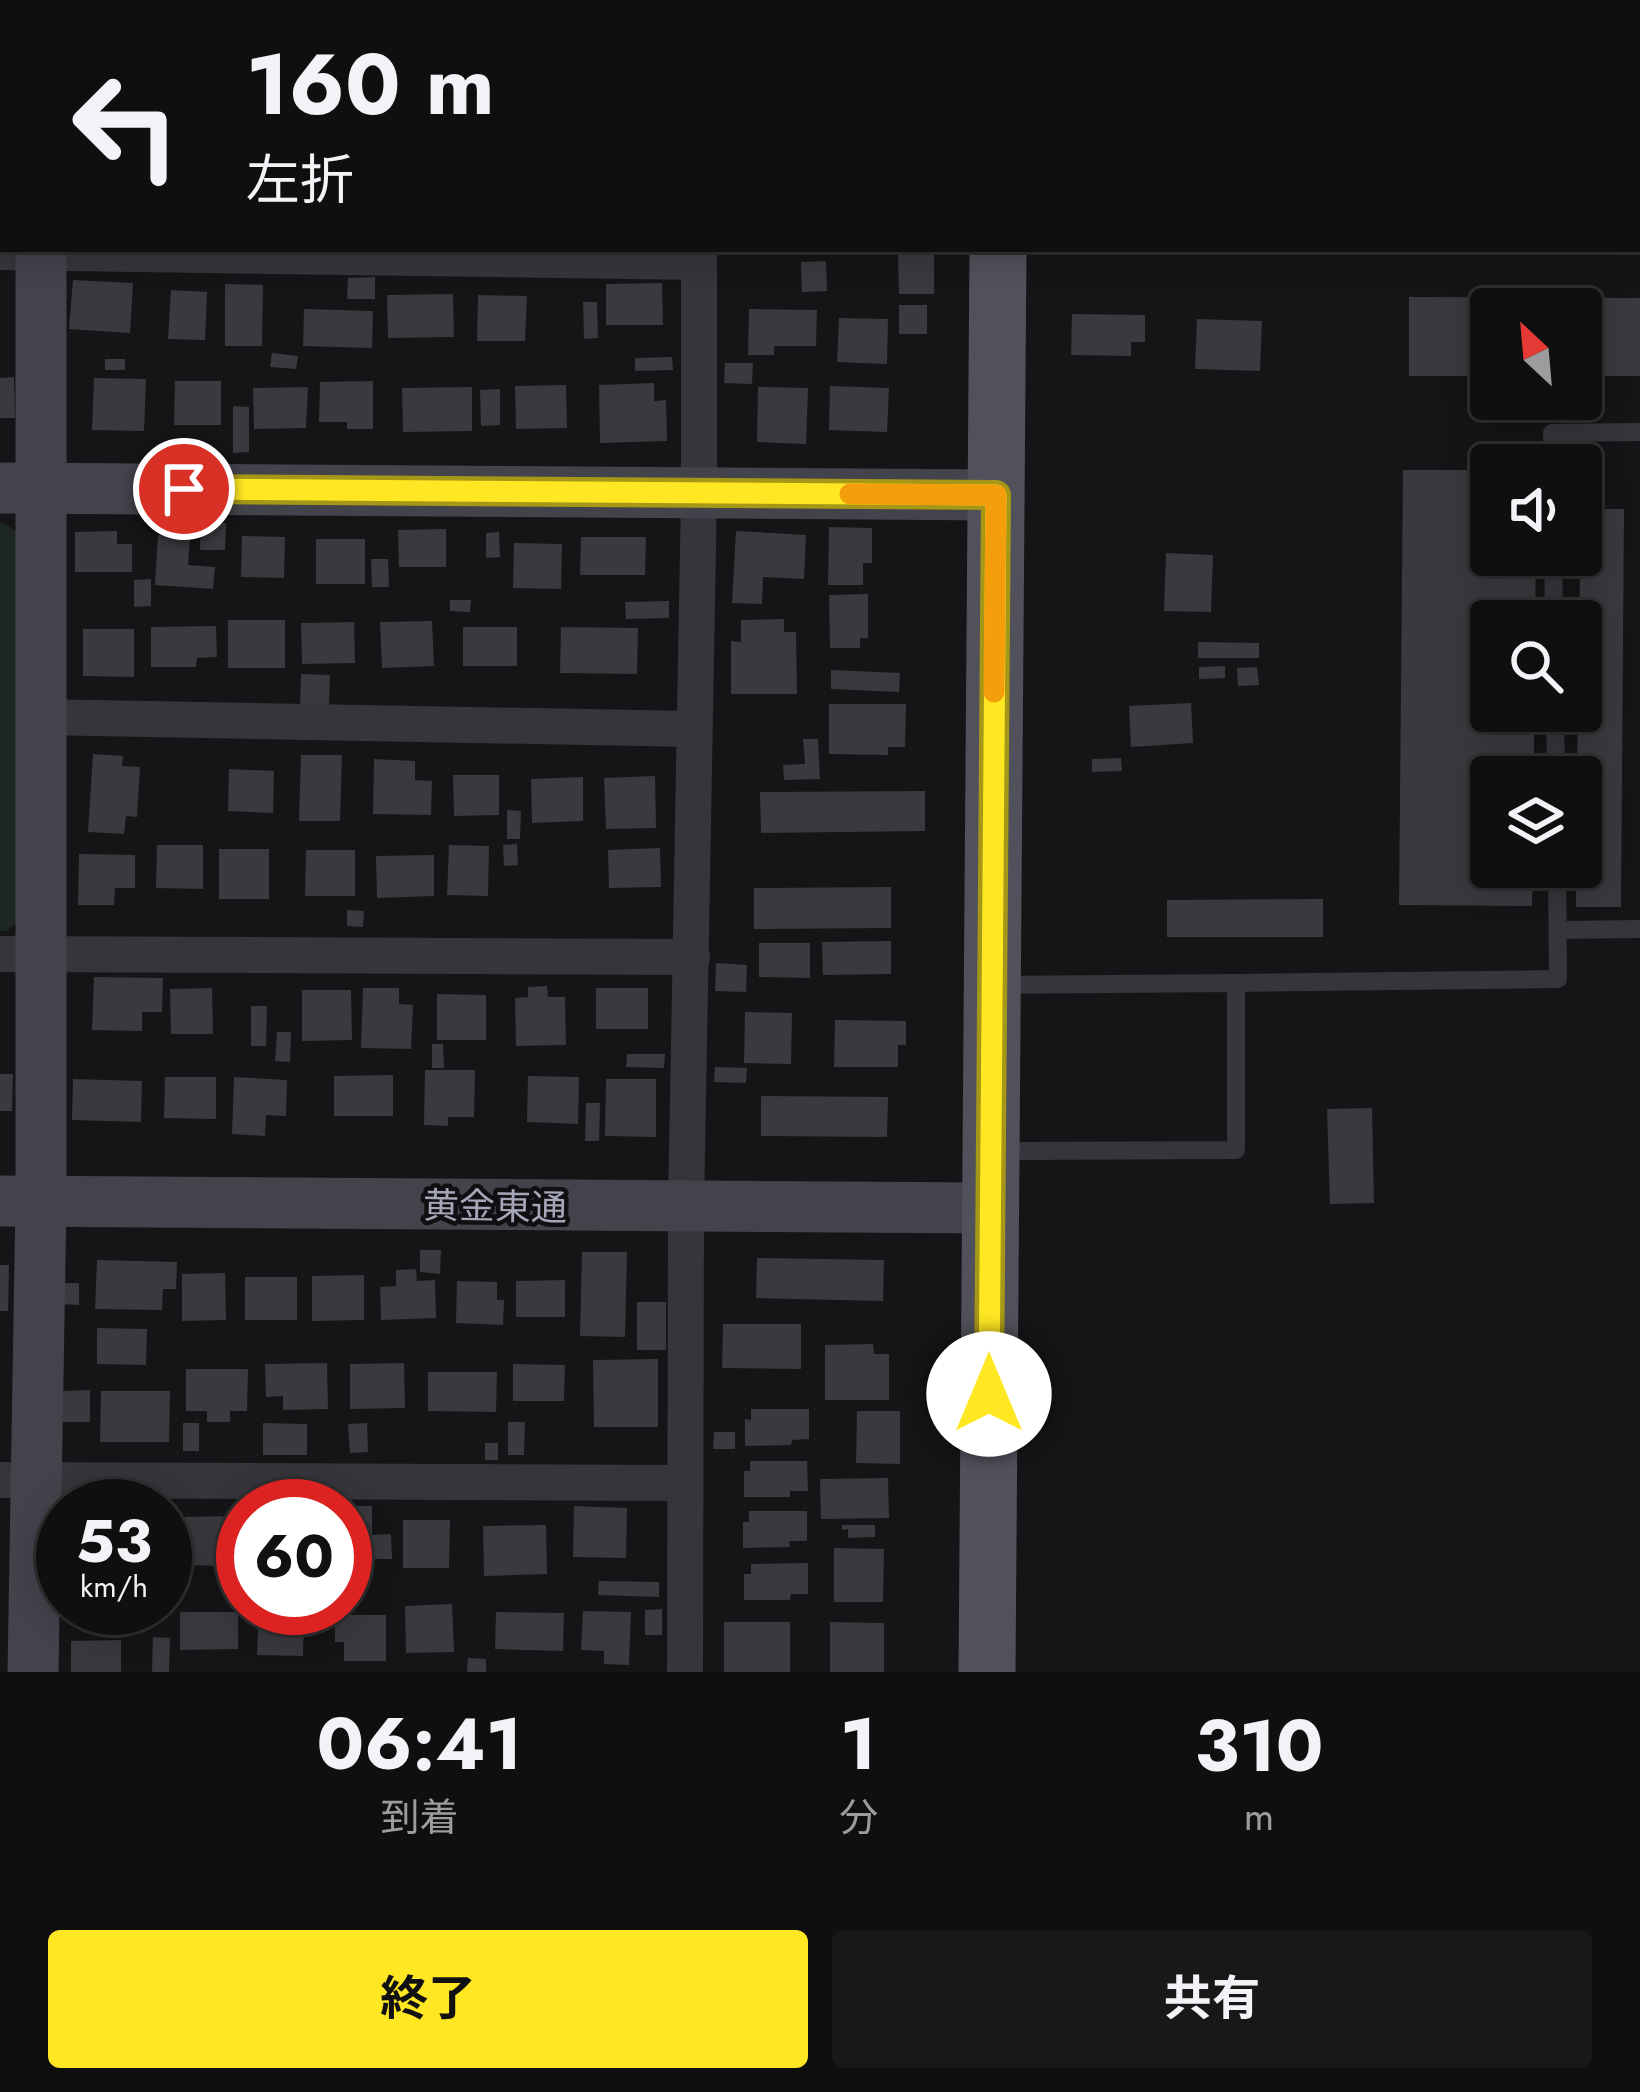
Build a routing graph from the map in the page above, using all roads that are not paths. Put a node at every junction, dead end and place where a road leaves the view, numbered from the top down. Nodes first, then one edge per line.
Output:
1 (27, 252) edge
2 (195, 252) edge
3 (998, 252) edge
4 (699, 255) edge
5 (1640, 432) edge
6 (1552, 444) edge
7 (22, 488) edge
8 (699, 493) junction
9 (996, 495) junction
10 (40, 717) junction
11 (693, 729) junction
12 (1557, 888) edge
13 (1640, 929) edge
14 (1558, 930) junction
15 (19, 955) edge
16 (692, 957) junction
17 (1236, 983) junction
18 (992, 985) junction
19 (991, 1150) junction
20 (21, 1201) edge
21 (686, 1208) junction
22 (990, 1208) junction
23 (18, 1480) edge
24 (685, 1483) junction
25 (33, 1672) edge
26 (685, 1672) edge
27 (987, 1672) edge

1 - 7 street
2 - 4 street
3 - 9 main road
4 - 8 street
5 - 6 lane
7 - 8 street
7 - 10 street
8 - 9 street
8 - 11 street
9 - 18 main road
10 - 11 street
10 - 15 street
11 - 16 street
12 - 14 lane
13 - 14 lane
14 - 17 lane
15 - 16 street
15 - 20 street
16 - 21 street
17 - 18 lane
17 - 19 lane
18 - 19 main road
19 - 22 main road
20 - 21 street, 黄金東通
20 - 23 street
21 - 22 street, 黄金東通
21 - 24 street
22 - 27 main road
23 - 24 street
23 - 25 street
24 - 26 street

